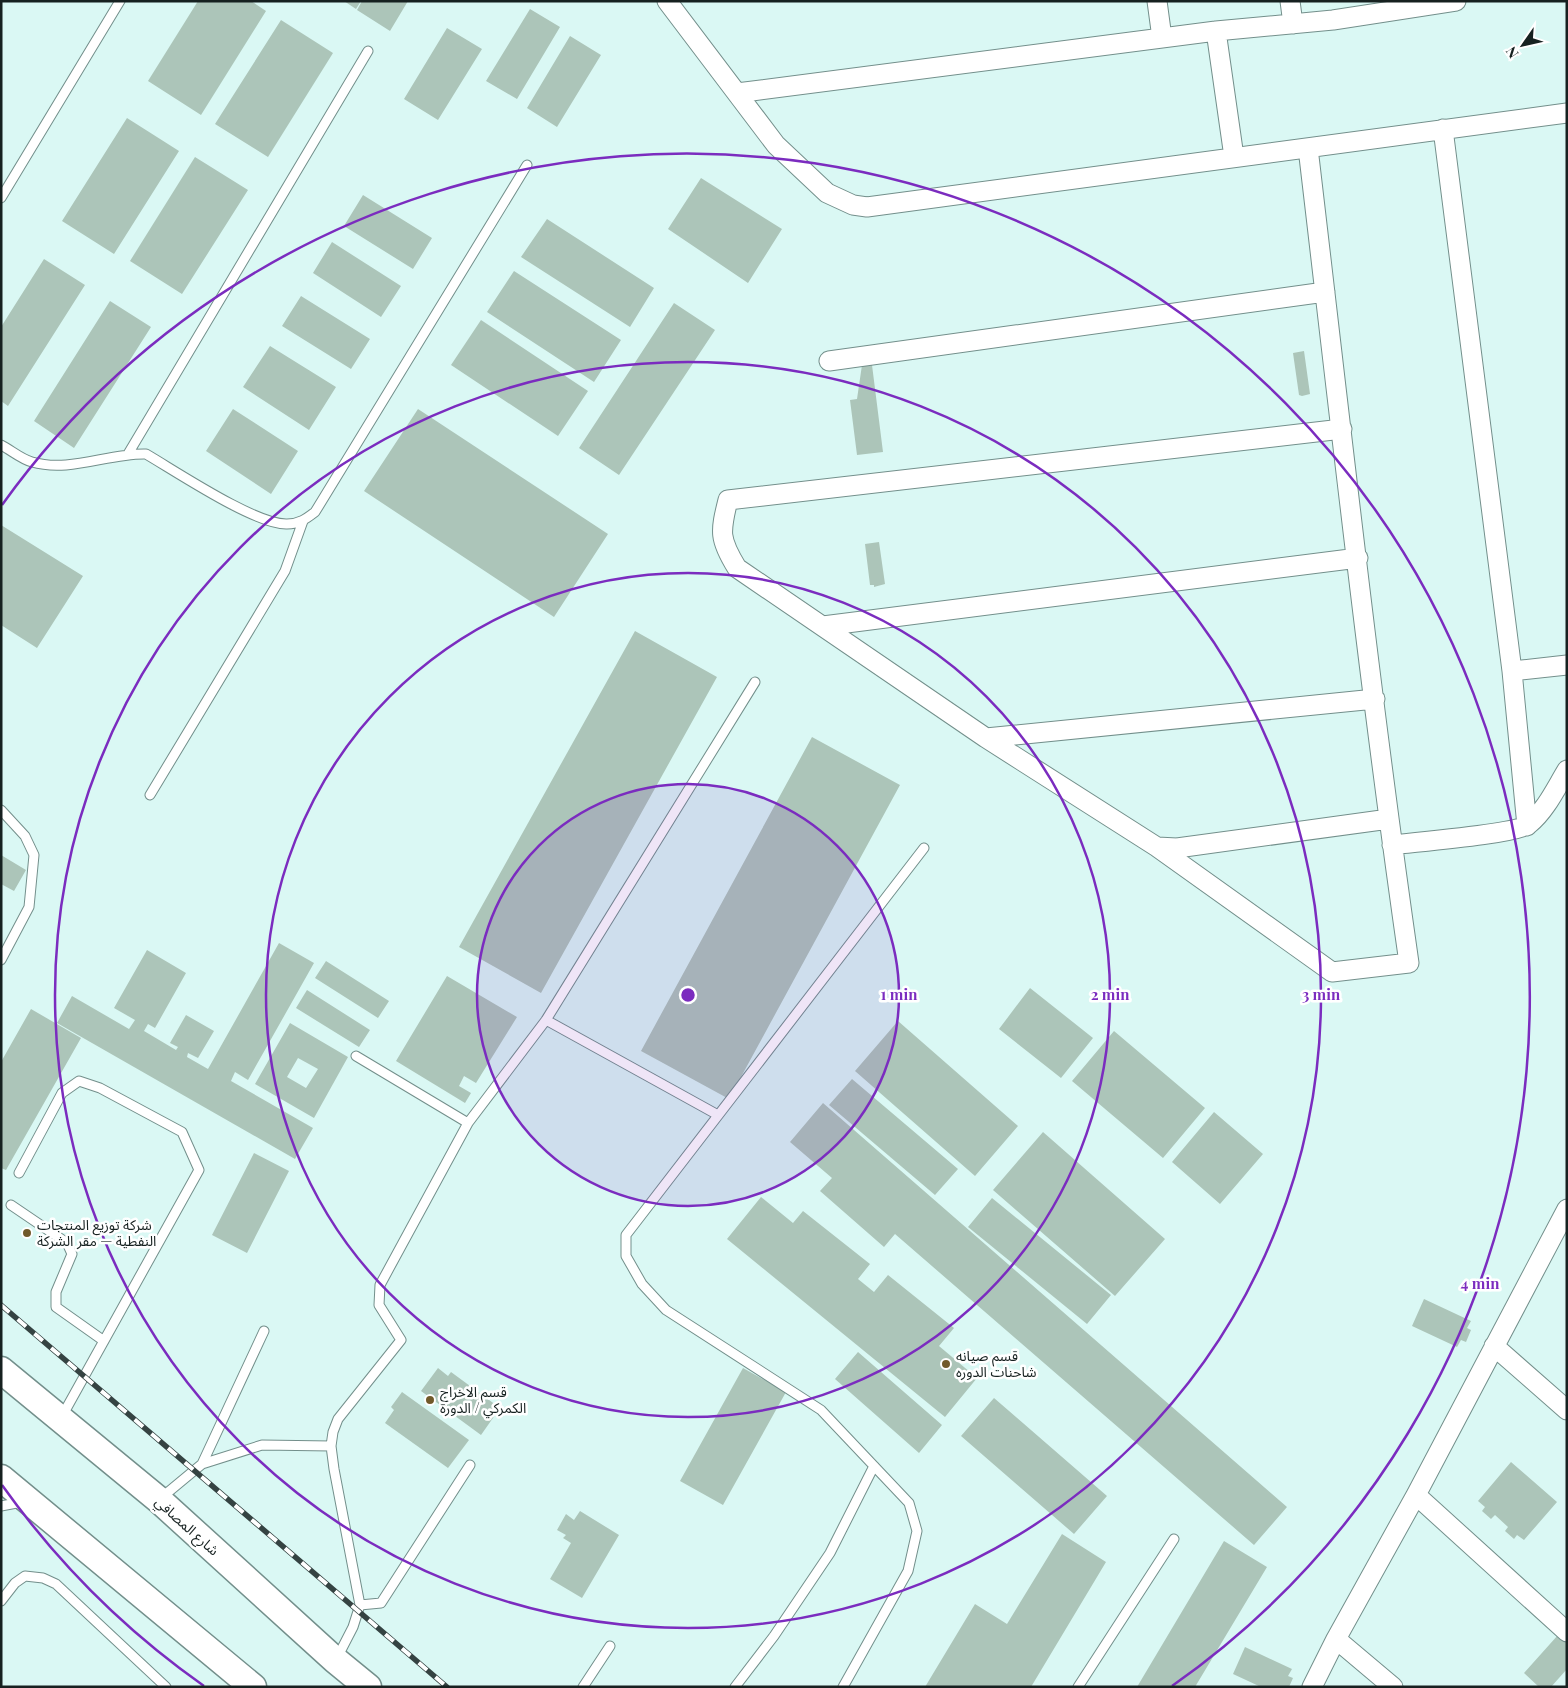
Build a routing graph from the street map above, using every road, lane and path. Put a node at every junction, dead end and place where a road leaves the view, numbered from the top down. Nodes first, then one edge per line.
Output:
1 (120, 1) edge
2 (667, 1) edge
3 (1157, 1) edge
4 (1290, 1) edge
5 (1456, 1) edge
6 (1293, 24) junction
7 (1216, 31) junction
8 (1162, 38) junction
9 (368, 51) dead end
10 (737, 93) junction
11 (1567, 113) edge
12 (1443, 130) junction
13 (1308, 148) junction
14 (1234, 158) junction
15 (527, 165) dead end
16 (1, 198) edge
17 (1325, 292) junction
18 (829, 361) dead end
19 (1342, 429) junction
20 (1, 445) edge
21 (128, 454) junction
22 (302, 522) junction
23 (1358, 558) junction
24 (823, 626) junction
25 (1567, 665) edge
26 (1512, 671) junction
27 (755, 682) dead end
28 (1374, 699) junction
29 (986, 738) junction
30 (1567, 770) edge
31 (150, 795) dead end
32 (1, 810) edge
33 (1389, 819) junction
34 (1527, 826) junction
35 (1392, 845) junction
36 (1156, 847) junction
37 (924, 848) dead end
38 (1, 960) edge
39 (546, 1020) junction
40 (356, 1056) dead end
41 (718, 1115) junction
42 (468, 1123) junction
43 (19, 1173) dead end
44 (11, 1205) dead end
45 (1567, 1209) edge
46 (264, 1331) dead end
47 (104, 1341) junction
48 (1494, 1346) junction
49 (1, 1370) edge
50 (1567, 1410) edge
51 (60, 1420) junction
52 (331, 1446) junction
53 (202, 1464) junction
54 (470, 1465) dead end
55 (874, 1466) junction
56 (1, 1478) edge
57 (1416, 1495) junction
58 (159, 1500) junction
59 (28, 1501) junction
60 (1, 1506) edge
61 (1174, 1539) dead end
62 (1, 1601) edge
63 (360, 1605) junction
64 (1567, 1632) edge
65 (1336, 1639) junction
66 (610, 1646) dead end
67 (335, 1660) junction
68 (166, 1687) edge
69 (253, 1687) edge
70 (368, 1687) edge
71 (583, 1687) edge
72 (735, 1687) edge
73 (843, 1687) edge
74 (1078, 1687) edge
75 (1312, 1687) edge
76 (1392, 1687) edge

1 - 16 lane
2 - 10 street
3 - 8 street
4 - 6 street
5 - 6 street
6 - 7 street
7 - 8 street
7 - 14 street
8 - 10 street
9 - 21 lane
10 - 14 street
11 - 12 street
12 - 13 street
12 - 26 street
13 - 14 street
13 - 17 street
15 - 22 lane
17 - 18 street
17 - 19 street
19 - 23 street
19 - 24 street
20 - 21 lane
21 - 22 lane
22 - 31 lane
23 - 24 street
23 - 28 street
24 - 29 street
25 - 26 street
26 - 34 street
27 - 39 lane
28 - 29 street
28 - 33 street
29 - 36 street
30 - 34 street
32 - 38 lane
33 - 35 street
33 - 36 street
34 - 35 street
35 - 36 street
37 - 41 lane
39 - 41 lane
39 - 42 lane
40 - 42 lane
41 - 55 lane
42 - 52 lane
43 - 47 lane
44 - 47 lane
45 - 48 street
46 - 53 lane
47 - 51 lane
48 - 50 street
48 - 57 street
49 - 51 main road, شارع المصافي
51 - 58 main road, شارع المصافي
52 - 53 lane
52 - 63 lane
53 - 58 lane
54 - 63 lane
55 - 72 lane
55 - 73 lane
56 - 59 main road
57 - 64 street
57 - 65 street
58 - 67 main road, شارع المصافي
59 - 60 lane
59 - 69 main road
61 - 74 lane
62 - 68 lane
63 - 67 lane
65 - 75 street
65 - 76 street
66 - 71 lane
67 - 70 main road, شارع المصافي

